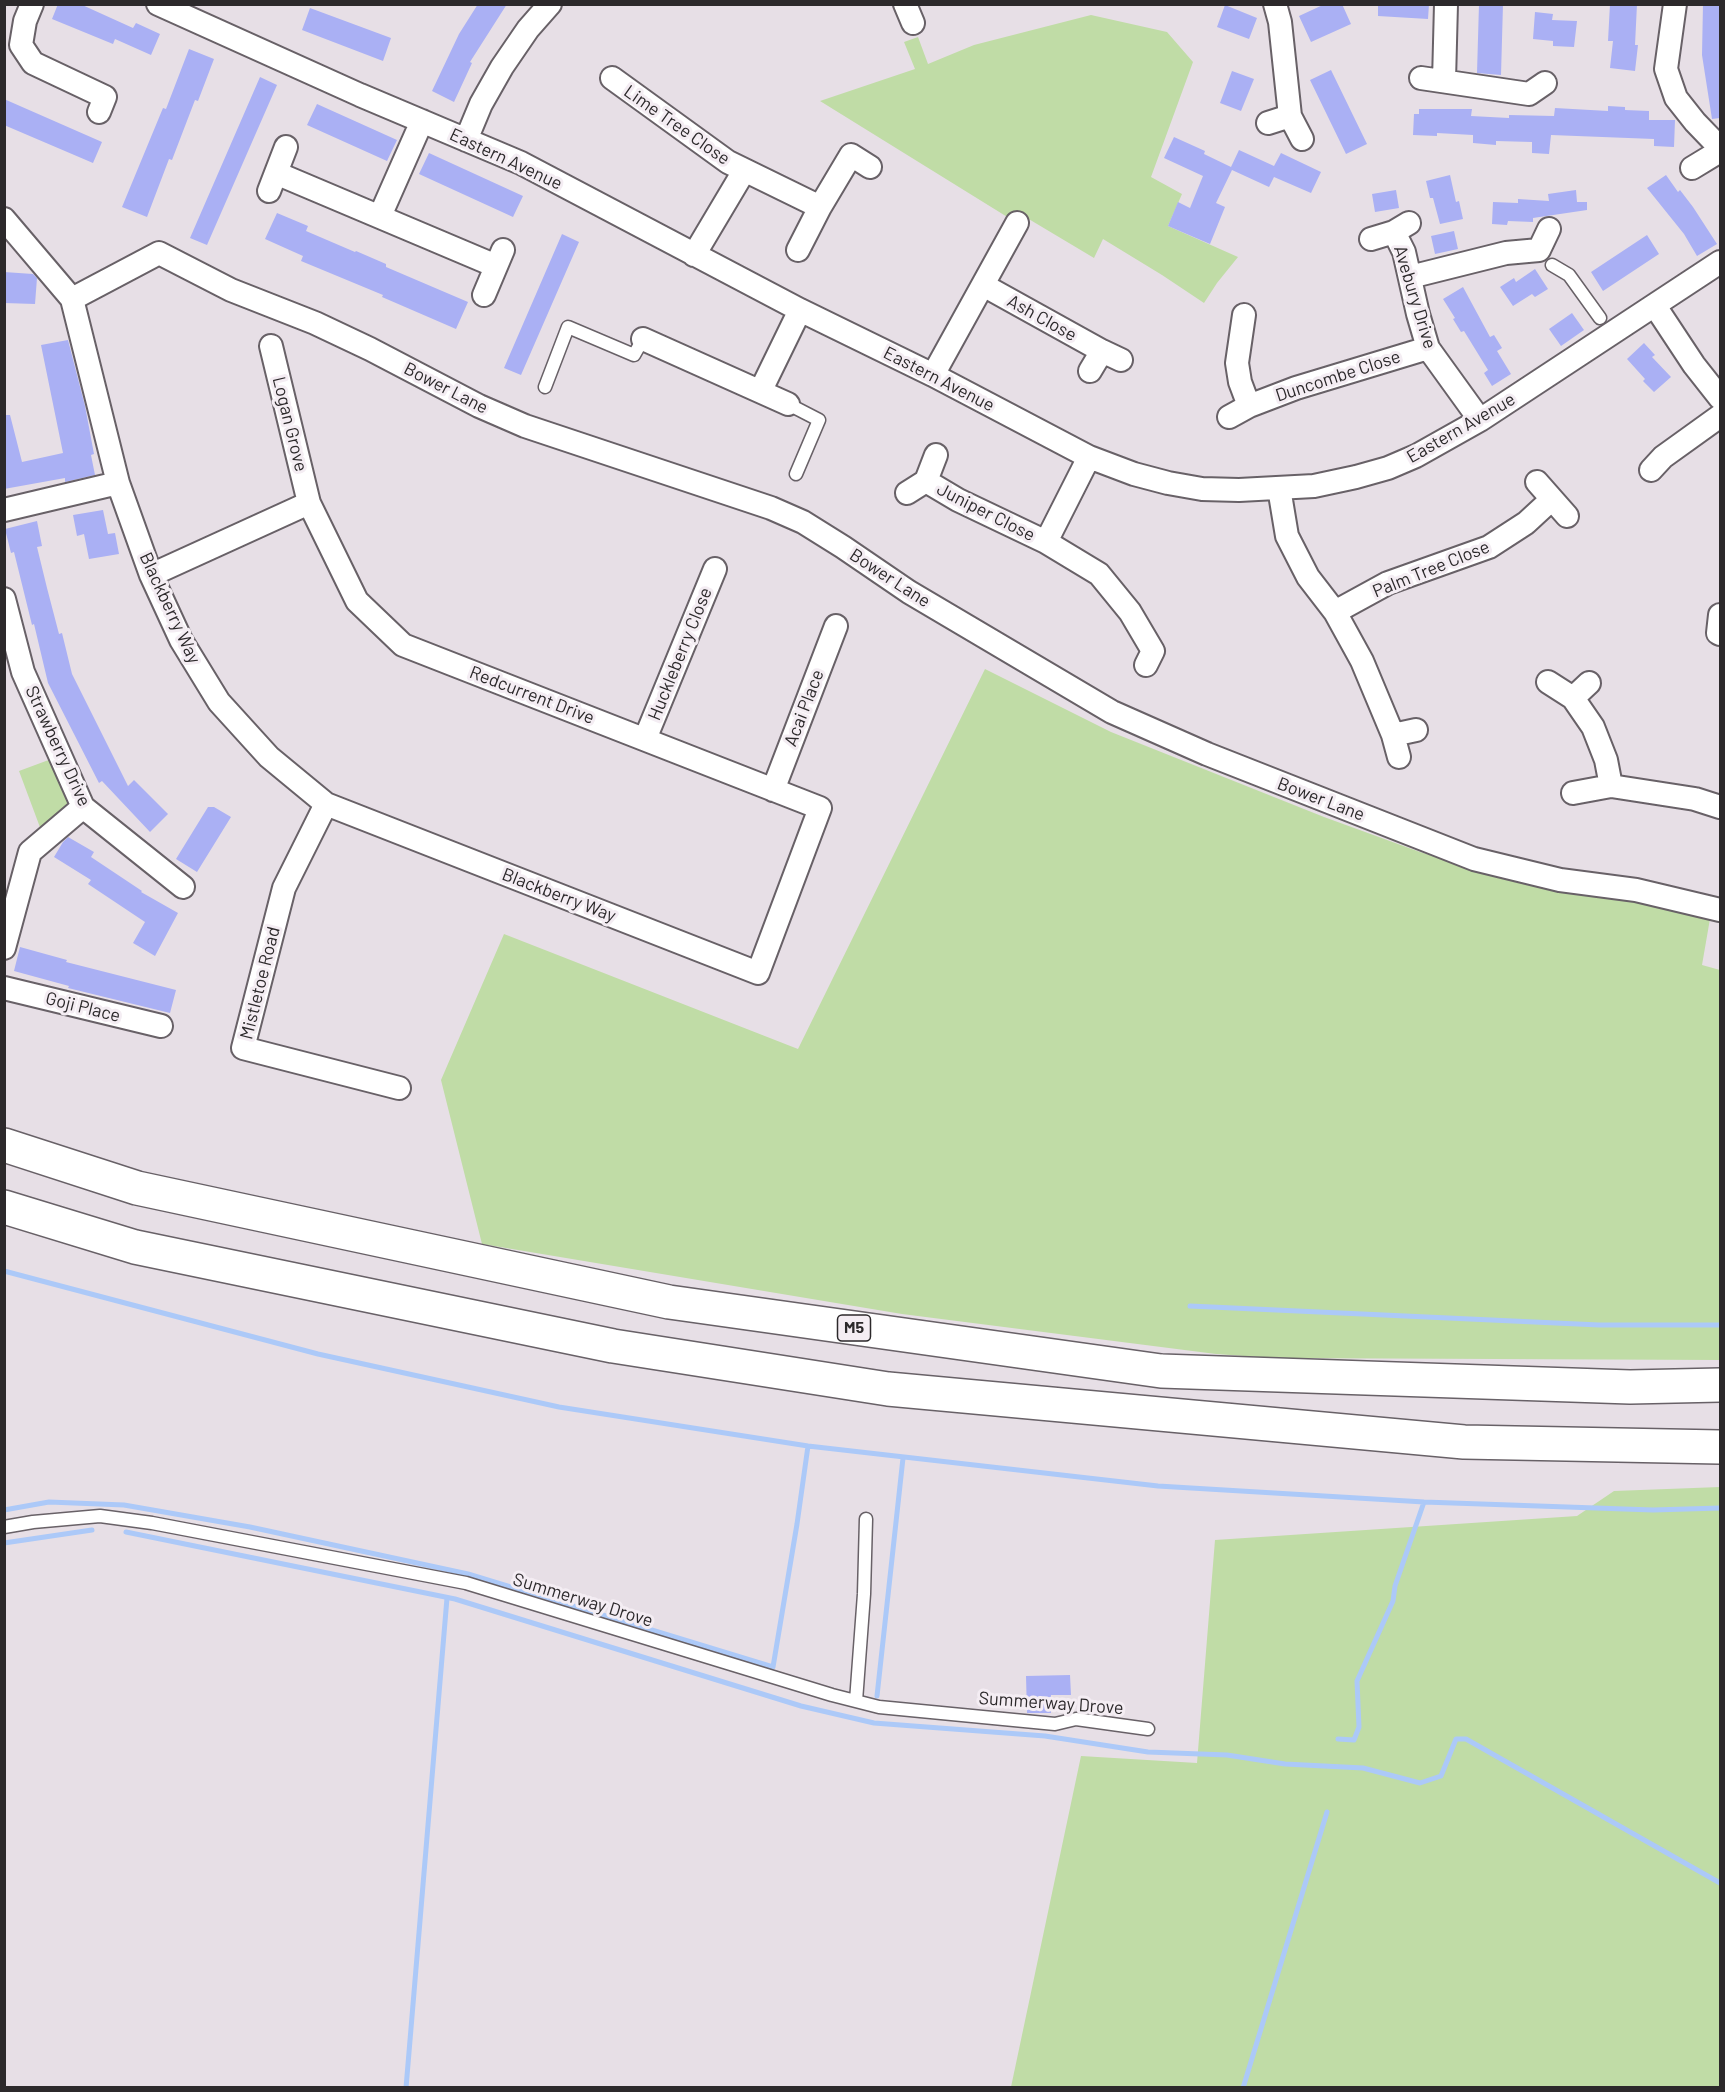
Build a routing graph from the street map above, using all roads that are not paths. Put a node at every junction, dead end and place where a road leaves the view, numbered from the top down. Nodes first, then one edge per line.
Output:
1 (32, 4) edge
2 (158, 4) edge
3 (550, 4) edge
4 (1275, 4) edge
5 (1446, 4) edge
6 (1675, 4) edge
7 (612, 78) dead end
8 (1545, 83) dead end
9 (99, 112) dead end
10 (1290, 116) junction
11 (422, 121) junction
12 (1268, 123) dead end
13 (1302, 139) dead end
14 (466, 140) junction
15 (286, 147) dead end
16 (1720, 150) edge
17 (870, 167) dead end
18 (1692, 168) dead end
19 (744, 171) junction
20 (820, 207) junction
21 (380, 216) junction
22 (4, 219) edge
23 (1017, 224) dead end
24 (1549, 229) dead end
25 (1371, 239) dead end
26 (798, 250) dead end
27 (694, 255) junction
28 (1546, 257) junction
29 (1720, 262) edge
30 (1410, 277) junction
31 (982, 285) junction
32 (484, 295) dead end
33 (72, 299) junction
34 (1655, 306) junction
35 (800, 310) junction
36 (1244, 315) dead end
37 (1600, 318) dead end
38 (643, 339) joint
39 (271, 346) dead end
40 (1428, 348) junction
41 (1090, 371) dead end
42 (933, 375) junction
43 (545, 387) dead end
44 (761, 390) junction
45 (1720, 398) edge
46 (789, 404) joint
47 (1249, 406) junction
48 (1720, 416) edge
49 (1228, 417) dead end
50 (1479, 420) junction
51 (936, 455) dead end
52 (1089, 457) junction
53 (1656, 457) dead end
54 (796, 474) dead end
55 (926, 481) junction
56 (1538, 482) dead end
57 (118, 483) junction
58 (1279, 488) junction
59 (907, 493) dead end
60 (1552, 499) junction
61 (309, 503) junction
62 (4, 510) edge
63 (1567, 516) dead end
64 (1046, 542) junction
65 (715, 569) dead end
66 (151, 574) junction
67 (4, 599) edge
68 (1335, 612) junction
69 (836, 626) dead end
70 (1158, 658) dead end
71 (1548, 682) dead end
72 (1416, 730) dead end
73 (645, 739) junction
74 (1611, 786) junction
75 (773, 790) junction
76 (1573, 793) dead end
77 (326, 804) junction
78 (82, 807) junction
79 (1720, 807) edge
80 (183, 887) dead end
81 (1720, 910) edge
82 (4, 948) edge
83 (758, 973) joint
84 (4, 988) edge
85 (161, 1026) dead end
86 (399, 1088) dead end
87 (4, 1144) edge
88 (4, 1207) edge
89 (1720, 1385) edge
90 (1720, 1447) edge
91 (866, 1519) dead end
92 (4, 1527) edge
93 (856, 1701) junction
94 (1148, 1729) dead end

1 - 9 street
2 - 11 street, Eastern Avenue
3 - 14 street
4 - 10 street
5 - 8 street
6 - 16 street
7 - 19 street, Lime Tree Close
10 - 12 street
10 - 13 street
11 - 14 street, Eastern Avenue
11 - 21 street
14 - 27 street, Eastern Avenue
15 - 21 street
16 - 18 street
17 - 20 street
19 - 20 street, Lime Tree Close
19 - 27 street, Lime Tree Close
20 - 26 street
21 - 32 street
22 - 33 street, Blackberry Way
23 - 31 street
24 - 28 street
25 - 30 street, Avebury Drive
27 - 35 street, Eastern Avenue
28 - 30 street
28 - 37 lane
29 - 34 street, Eastern Avenue
30 - 40 street, Avebury Drive
31 - 41 street, Ash Close
31 - 42 street
33 - 57 street, Blackberry Way
33 - 81 street, Bower Lane
34 - 45 street
34 - 50 street, Eastern Avenue
35 - 42 street, Eastern Avenue
35 - 44 street
36 - 47 street
38 - 43 lane
38 - 44 street
39 - 61 street, Logan Grove
40 - 47 street, Duncombe Close
40 - 50 street, Avebury Drive
42 - 52 street, Eastern Avenue
44 - 46 street
46 - 54 lane
47 - 49 street, Duncombe Close
48 - 53 street
50 - 58 street, Eastern Avenue
51 - 55 street, Juniper Close
52 - 58 street, Eastern Avenue
52 - 64 street, Juniper Close
55 - 59 street, Juniper Close
55 - 64 street, Juniper Close
56 - 60 street
57 - 62 street
57 - 66 street, Blackberry Way
58 - 68 street
60 - 63 street
60 - 68 street, Palm Tree Close
61 - 66 street
61 - 73 street, Redcurrent Drive
64 - 70 street, Juniper Close
65 - 73 street, Huckleberry Close
66 - 77 street, Blackberry Way
67 - 78 street, Strawberry Drive
68 - 72 street
69 - 75 street, Acai Place
71 - 74 street
73 - 75 street, Redcurrent Drive
74 - 76 street
74 - 79 street
75 - 83 street, Redcurrent Drive
77 - 83 street, Blackberry Way
77 - 86 street, Mistletoe Road
78 - 80 street, Strawberry Drive
78 - 82 street
84 - 85 street, Goji Place
87 - 89 highway, M5
88 - 90 highway
91 - 93 lane
92 - 93 lane, Summerway Drove
93 - 94 lane, Summerway Drove

